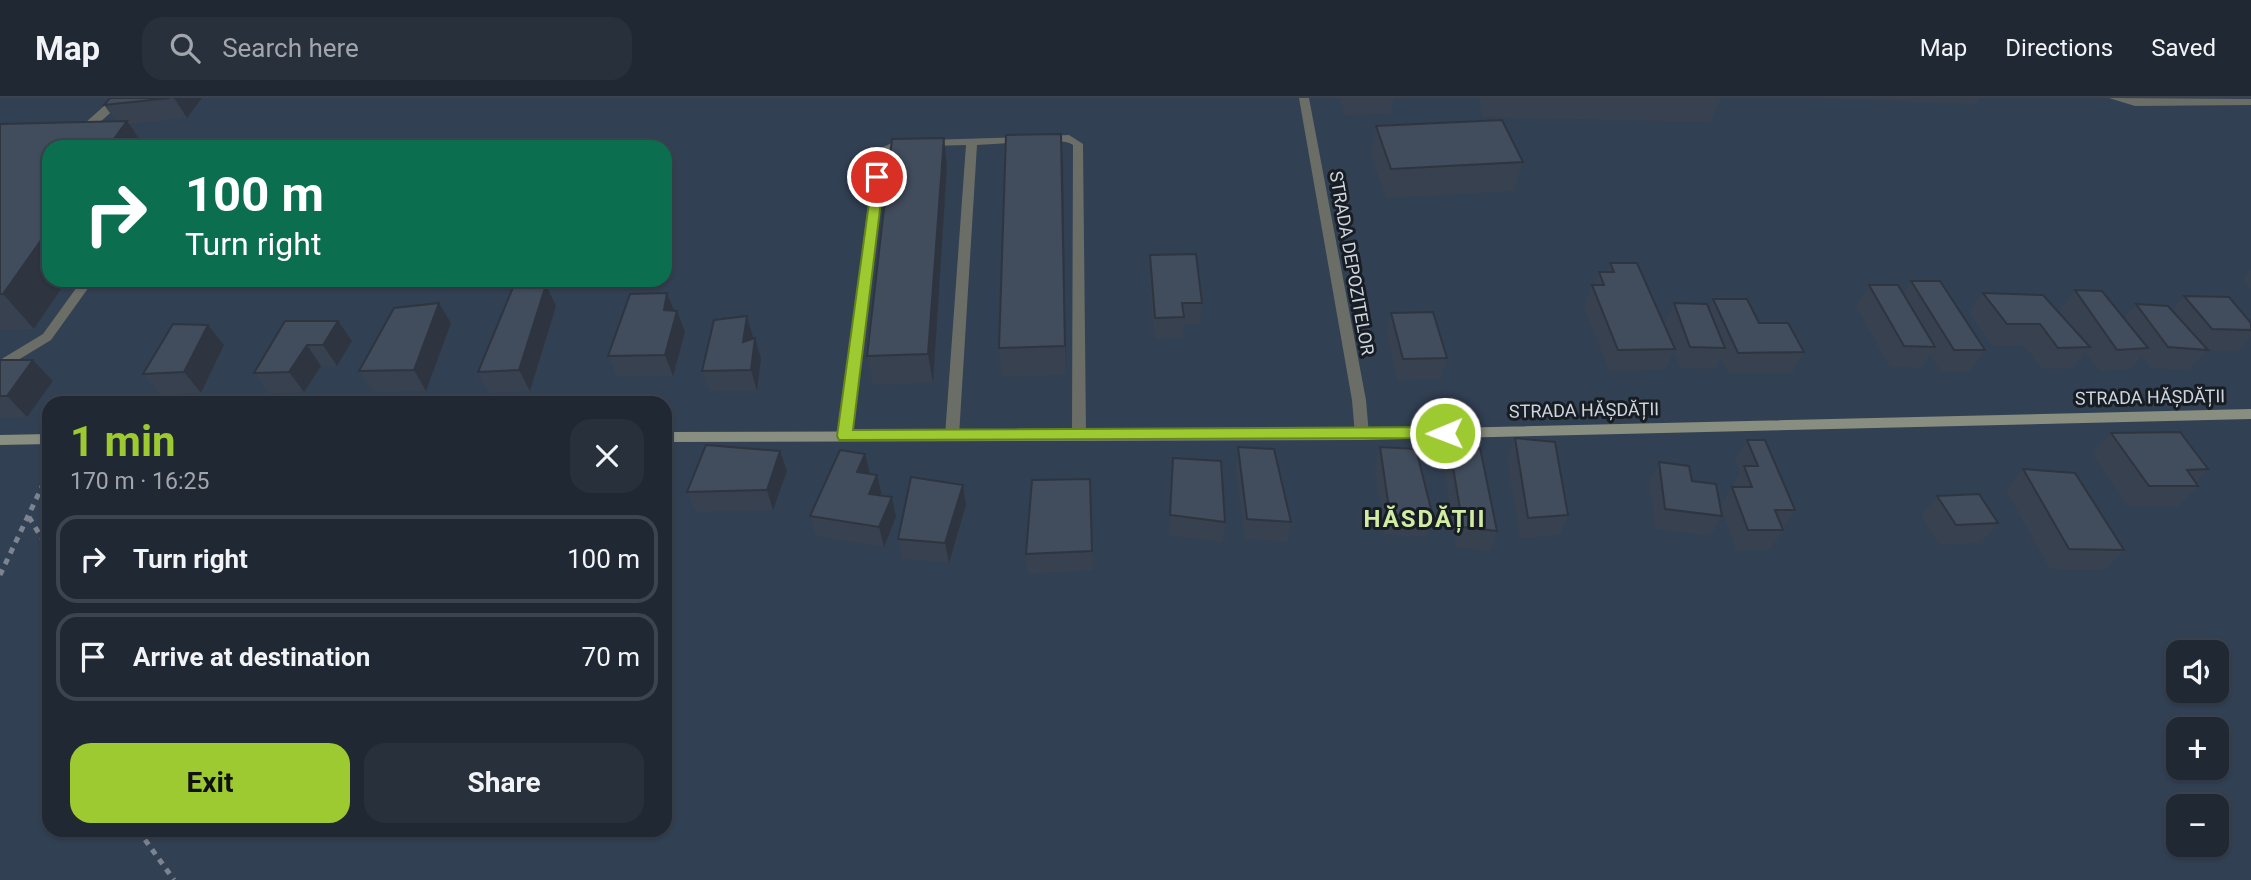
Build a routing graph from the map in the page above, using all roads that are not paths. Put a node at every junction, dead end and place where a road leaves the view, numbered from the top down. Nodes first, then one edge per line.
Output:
1 (119, 98) edge
2 (1304, 98) edge
3 (2114, 98) edge
4 (2251, 102) edge
5 (63, 134) edge
6 (972, 141) junction
7 (83, 287) edge
8 (0, 366) edge
9 (2251, 414) edge
10 (1079, 435) junction
11 (1362, 435) junction
12 (672, 436) edge
13 (845, 436) junction
14 (952, 436) junction
15 (42, 439) edge
16 (0, 440) edge

1 - 5 lane
2 - 11 lane, STRADA DEPOZITELOR
3 - 4 lane
6 - 10 lane
6 - 13 lane
6 - 14 lane
7 - 8 lane
9 - 11 street, STRADA HĂȘDĂȚII
10 - 11 street, STRADA HĂȘDĂȚII
10 - 14 street, STRADA HĂȘDĂȚII
12 - 13 street, STRADA HĂȘDĂȚII
13 - 14 street, STRADA HĂȘDĂȚII
15 - 16 street

